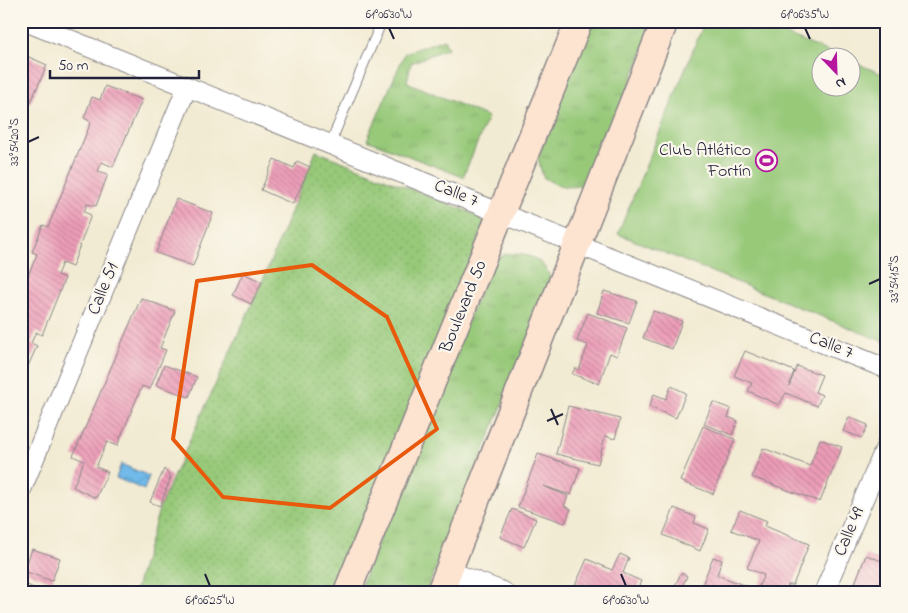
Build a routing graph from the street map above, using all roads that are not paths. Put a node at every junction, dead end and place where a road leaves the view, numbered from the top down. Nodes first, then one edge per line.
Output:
1 (24, 21) edge
2 (382, 21) edge
3 (579, 21) edge
4 (665, 21) edge
5 (187, 87) junction
6 (330, 144) junction
7 (503, 212) junction
8 (577, 244) junction
9 (887, 369) edge
10 (887, 444) edge
11 (21, 491) edge
12 (445, 581) edge
13 (347, 592) edge
14 (504, 592) edge
15 (824, 592) edge

1 - 5 street, Calle 7
2 - 6 lane
3 - 7 main road, Boulevard 50
4 - 8 main road
5 - 6 street, Calle 7
5 - 11 street, Calle 51
6 - 7 street, Calle 7
7 - 8 street, Calle 7
7 - 13 main road, Boulevard 50
8 - 9 street, Calle 7
8 - 12 main road
10 - 15 street, Calle 49
12 - 14 street

